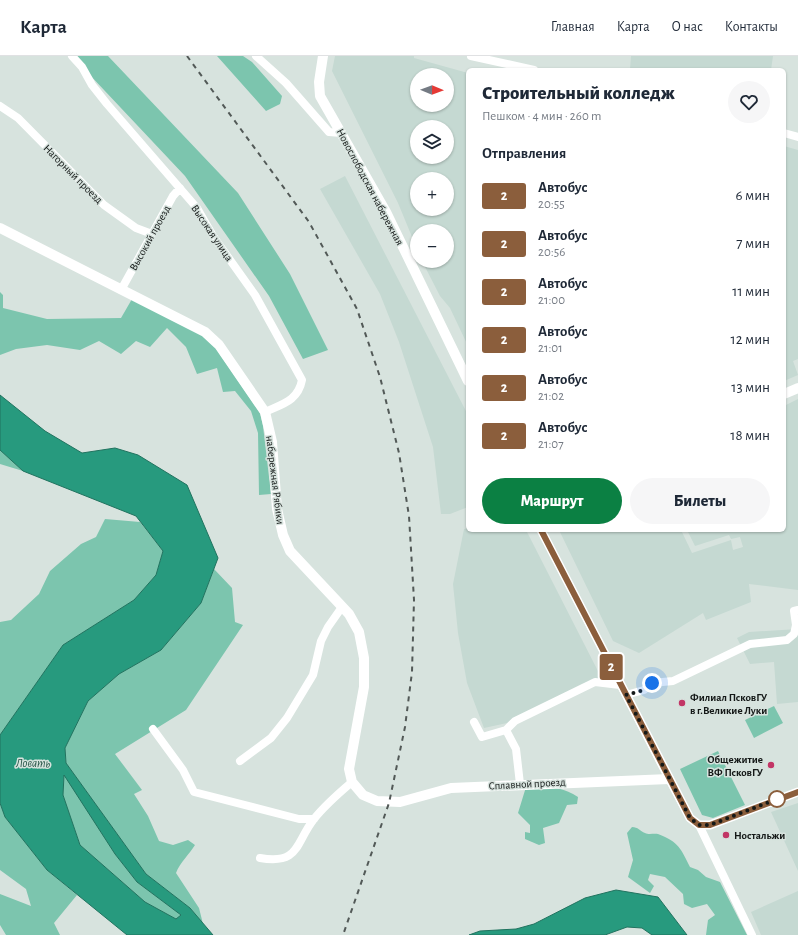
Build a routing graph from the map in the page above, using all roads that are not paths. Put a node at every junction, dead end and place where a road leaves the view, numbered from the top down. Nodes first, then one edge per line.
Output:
1 (72, 56) edge
2 (256, 56) edge
3 (324, 56) edge
4 (471, 56) edge
5 (525, 68) edge
6 (0, 106) edge
7 (341, 133) junction
8 (786, 134) edge
9 (798, 137) edge
10 (180, 188) junction
11 (0, 228) edge
12 (152, 234) junction
13 (121, 290) junction
14 (466, 377) edge
15 (798, 388) edge
16 (786, 393) edge
17 (265, 412) junction
18 (542, 532) edge
19 (342, 607) junction
20 (798, 610) edge
21 (620, 685) junction
22 (626, 695) junction
23 (474, 722) dead end
24 (153, 729) dead end
25 (506, 730) junction
26 (240, 761) dead end
27 (669, 779) junction
28 (352, 782) junction
29 (520, 784) junction
30 (798, 792) edge
31 (314, 819) junction
32 (699, 825) junction
33 (260, 858) dead end
34 (752, 935) edge

1 - 10 street, Высокая улица
2 - 7 street
3 - 7 street, Новослободская набережная
4 - 5 street
6 - 12 street, Нагорный проезд
7 - 14 street, Новослободская набережная
8 - 9 street
10 - 12 street, Высокий проезд
10 - 17 street, Высокая улица
11 - 13 street, набережная Рябики
12 - 13 street, Высокий проезд
13 - 17 street, набережная Рябики
15 - 16 street
17 - 19 street, набережная Рябики
18 - 21 street
19 - 26 street
19 - 28 street, набережная Рябики
20 - 22 street
21 - 22 street
21 - 25 street
22 - 27 street
23 - 25 street
24 - 31 street
25 - 29 street
27 - 29 street, Сплавной проезд
27 - 32 street
28 - 29 street, Сплавной проезд
28 - 31 street
30 - 32 street
31 - 33 street
32 - 34 street

